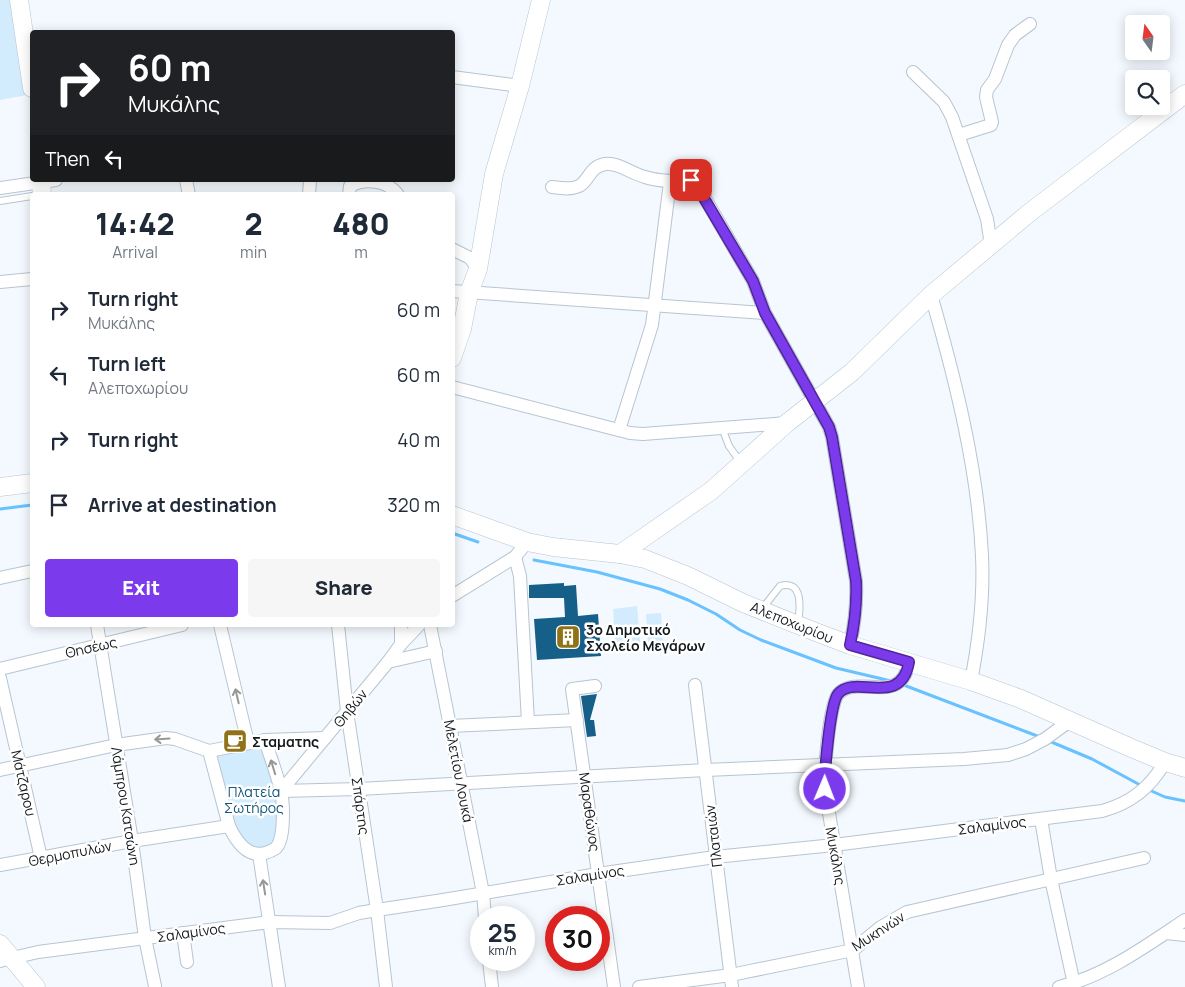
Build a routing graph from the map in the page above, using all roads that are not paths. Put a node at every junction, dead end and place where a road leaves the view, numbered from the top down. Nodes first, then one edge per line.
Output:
1 (19, 0) edge
2 (541, 0) edge
3 (1030, 24) dead end
4 (912, 72) dead end
5 (30, 74) edge
6 (455, 77) edge
7 (520, 86) junction
8 (1185, 94) edge
9 (959, 136) junction
10 (358, 182) edge
11 (373, 182) edge
12 (670, 182) junction
13 (42, 187) edge
14 (552, 187) dead end
15 (0, 188) edge
16 (349, 192) edge
17 (394, 192) edge
18 (0, 201) edge
19 (991, 245) junction
20 (455, 250) edge
21 (478, 269) junction
22 (30, 279) edge
23 (0, 282) edge
24 (461, 292) edge
25 (931, 295) junction
26 (655, 305) junction
27 (765, 313) junction
28 (455, 349) edge
29 (455, 388) edge
30 (814, 401) junction
31 (787, 424) junction
32 (722, 428) junction
33 (619, 430) junction
34 (742, 464) junction
35 (30, 483) edge
36 (0, 486) edge
37 (455, 515) edge
38 (527, 542) junction
39 (620, 554) junction
40 (515, 557) junction
41 (30, 571) edge
42 (0, 578) edge
43 (455, 594) edge
44 (762, 610) junction
45 (797, 625) junction
46 (97, 627) edge
47 (174, 627) edge
48 (220, 627) edge
49 (338, 627) edge
50 (400, 627) edge
51 (417, 627) edge
52 (430, 627) edge
53 (401, 644) junction
54 (850, 645) junction
55 (100, 646) junction
56 (436, 651) junction
57 (388, 662) junction
58 (909, 662) junction
59 (0, 668) edge
60 (0, 678) edge
61 (972, 681) junction
62 (694, 685) dead end
63 (595, 686) dead end
64 (347, 710) junction
65 (577, 720) junction
66 (1071, 720) junction
67 (528, 722) junction
68 (450, 726) junction
69 (325, 738) junction
70 (265, 740) junction
71 (248, 743) junction
72 (116, 745) junction
73 (209, 751) junction
74 (1165, 762) junction
75 (825, 764) junction
76 (20, 766) junction
77 (1185, 768) edge
78 (0, 770) edge
79 (706, 770) junction
80 (585, 776) junction
81 (461, 784) junction
82 (359, 789) junction
83 (281, 791) junction
84 (1041, 819) junction
85 (229, 826) junction
86 (132, 841) junction
87 (834, 845) junction
88 (260, 854) junction
89 (715, 857) junction
90 (41, 858) junction
91 (1144, 858) dead end
92 (0, 866) edge
93 (598, 874) junction
94 (1051, 879) junction
95 (483, 893) junction
96 (484, 906) edge
97 (377, 910) junction
98 (1185, 920) edge
99 (270, 922) junction
100 (183, 933) junction
101 (1166, 933) junction
102 (1185, 934) edge
103 (145, 938) junction
104 (0, 944) edge
105 (853, 950) junction
106 (6, 960) edge
107 (187, 962) dead end
108 (490, 971) edge
109 (732, 981) edge
110 (1074, 984) junction
111 (155, 986) edge
112 (36, 987) edge
113 (279, 987) edge
114 (386, 987) edge
115 (492, 987) edge
116 (614, 987) edge
117 (639, 987) edge
118 (858, 987) edge
119 (1059, 987) edge

1 - 5 street
2 - 7 street
3 - 9 street
4 - 9 street
6 - 7 street
7 - 21 street
8 - 19 street
9 - 19 street
10 - 16 street
11 - 17 street
12 - 14 street
12 - 26 street
12 - 27 street
13 - 15 street
13 - 18 lane
19 - 25 street
20 - 21 street
21 - 24 street
22 - 23 street
24 - 26 street
24 - 28 street
25 - 30 street
25 - 61 street
26 - 27 street
26 - 33 street
27 - 30 street
29 - 33 street
30 - 31 street
30 - 54 street
31 - 32 street
31 - 34 street
32 - 33 street
32 - 34 lane
34 - 39 street
35 - 36 street
37 - 38 street, Αλεποχωρίου
38 - 39 street, Αλεποχωρίου
38 - 40 street
39 - 44 street, Αλεποχωρίου
40 - 43 street
40 - 67 street
41 - 42 street
44 - 45 street, Αλεποχωρίου
44 - 45 lane
45 - 54 street, Αλεποχωρίου
46 - 55 street, Λάμπρου Κατσώνη
47 - 55 street, Θησέως
71 -> 48 street
49 - 64 street, Σπάρτης
50 - 53 street
51 - 53 street, Θηβών
52 - 56 street, Μελετίου Λουκά
53 - 57 street, Θηβών
54 - 58 street, Αλεποχωρίου
55 - 59 street, Θησέως
55 - 72 street, Λάμπρου Κατσώνη
56 - 57 street
56 - 68 street, Μελετίου Λουκά
57 - 64 street, Θηβών
58 - 61 street, Αλεποχωρίου
58 - 75 street, Μυκάλης
60 - 76 street, Μάτζαρου
61 - 66 street, Αλεποχωρίου
62 - 79 street, Πλαταιών
63 - 65 street, Μαραθώνος
64 - 69 street, Θηβών
64 - 82 street, Σπάρτης
65 - 67 street
65 - 80 street, Μαραθώνος
66 - 74 street, Αλεποχωρίου
66 - 75 street
67 - 68 street
68 - 81 street, Μελετίου Λουκά
69 - 70 street
69 - 83 street, Θηβών
70 - 71 street
83 -> 70 street
71 - 73 street
73 -> 72 street
72 - 76 street
72 - 86 street, Λάμπρου Κατσώνη
73 - 85 street
74 - 77 street, Αλεποχωρίου
74 - 84 street, Σαλαμίνος
75 - 79 street
75 - 87 street, Μυκάλης
76 - 78 street
76 - 90 street, Μάτζαρου
79 - 80 street
79 - 89 street, Πλαταιών
80 - 81 street
80 - 93 street, Μαραθώνος
81 - 82 street
81 - 95 street, Μελετίου Λουκά
82 - 83 street
82 - 97 street, Σπάρτης
83 - 88 street
84 - 87 street, Σαλαμίνος
84 - 94 street
85 - 86 street, Θερμοπυλών
85 - 88 street
86 - 90 street, Θερμοπυλών
86 - 103 street, Λάμπρου Κατσώνη
87 - 89 street, Σαλαμίνος
87 - 105 street, Μυκάλης
99 -> 88 street
89 - 93 street, Σαλαμίνος
89 - 109 street, Πλαταιών
90 - 92 street, Θερμοπυλών
91 - 94 street, Μυκηνών
93 - 95 street, Σαλαμίνος
93 - 116 street, Μαραθώνος
94 - 105 street, Μυκηνών
94 - 110 street
95 - 96 street, Μελετίου Λουκά
95 - 97 street, Σαλαμίνος
97 - 99 street, Σαλαμίνος
97 - 114 street, Σπάρτης
98 - 101 street
99 - 100 street, Σαλαμίνος
99 - 113 street
100 - 103 street, Σαλαμίνος
100 - 107 street
101 - 102 street
101 - 110 street
103 - 106 street, Σαλαμίνος
103 - 111 street, Λάμπρου Κατσώνη
104 - 106 street
105 - 109 street, Μυκηνών
105 - 118 street, Μυκάλης
106 - 112 street
108 - 115 street
109 - 117 street, Μυκηνών
110 - 119 street

